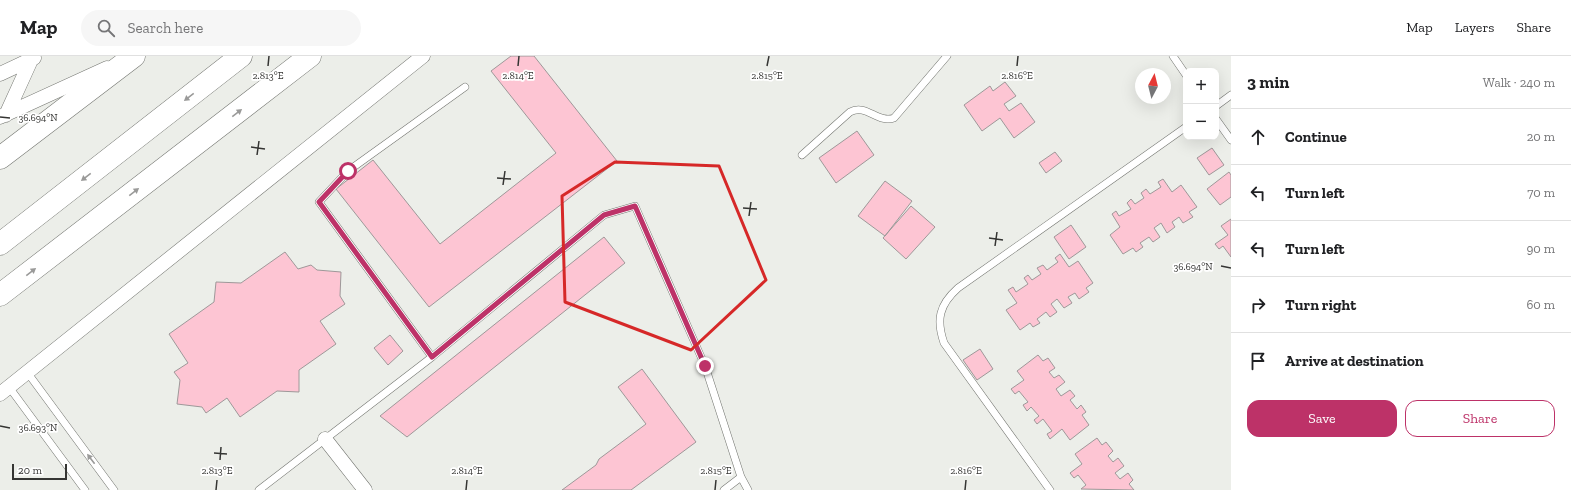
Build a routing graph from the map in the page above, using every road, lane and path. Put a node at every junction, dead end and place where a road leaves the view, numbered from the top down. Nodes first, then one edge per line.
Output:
1 (133, 56) edge
2 (241, 56) edge
3 (310, 56) edge
4 (424, 56) edge
5 (947, 56) edge
6 (1173, 56) edge
7 (34, 58) edge
8 (1183, 71) edge
9 (0, 74) edge
10 (465, 86) dead end
11 (1231, 95) edge
12 (1219, 104) edge
13 (3, 116) edge
14 (1219, 123) edge
15 (1183, 129) edge
16 (1231, 140) edge
17 (802, 155) dead end
18 (0, 158) edge
19 (0, 244) edge
20 (0, 296) edge
21 (432, 357) junction
22 (27, 372) junction
23 (4, 391) edge
24 (325, 439) junction
25 (741, 477) junction
26 (85, 490) edge
27 (114, 490) edge
28 (259, 490) edge
29 (365, 490) edge
30 (724, 490) edge
31 (748, 490) edge
32 (1050, 490) edge

1 - 13 street
1 - 18 main road
2 -> 19 main road
20 -> 3 main road
4 - 22 street
5 - 17 lane
6 - 8 lane
7 - 9 street
7 - 13 street
10 - 21 lane
11 - 12 lane
14 - 16 lane
15 - 32 lane
21 - 24 lane
21 - 25 lane
22 - 23 street
27 -> 22 lane
23 - 26 lane
24 - 28 lane
24 - 29 street
25 - 30 lane
25 - 31 lane

